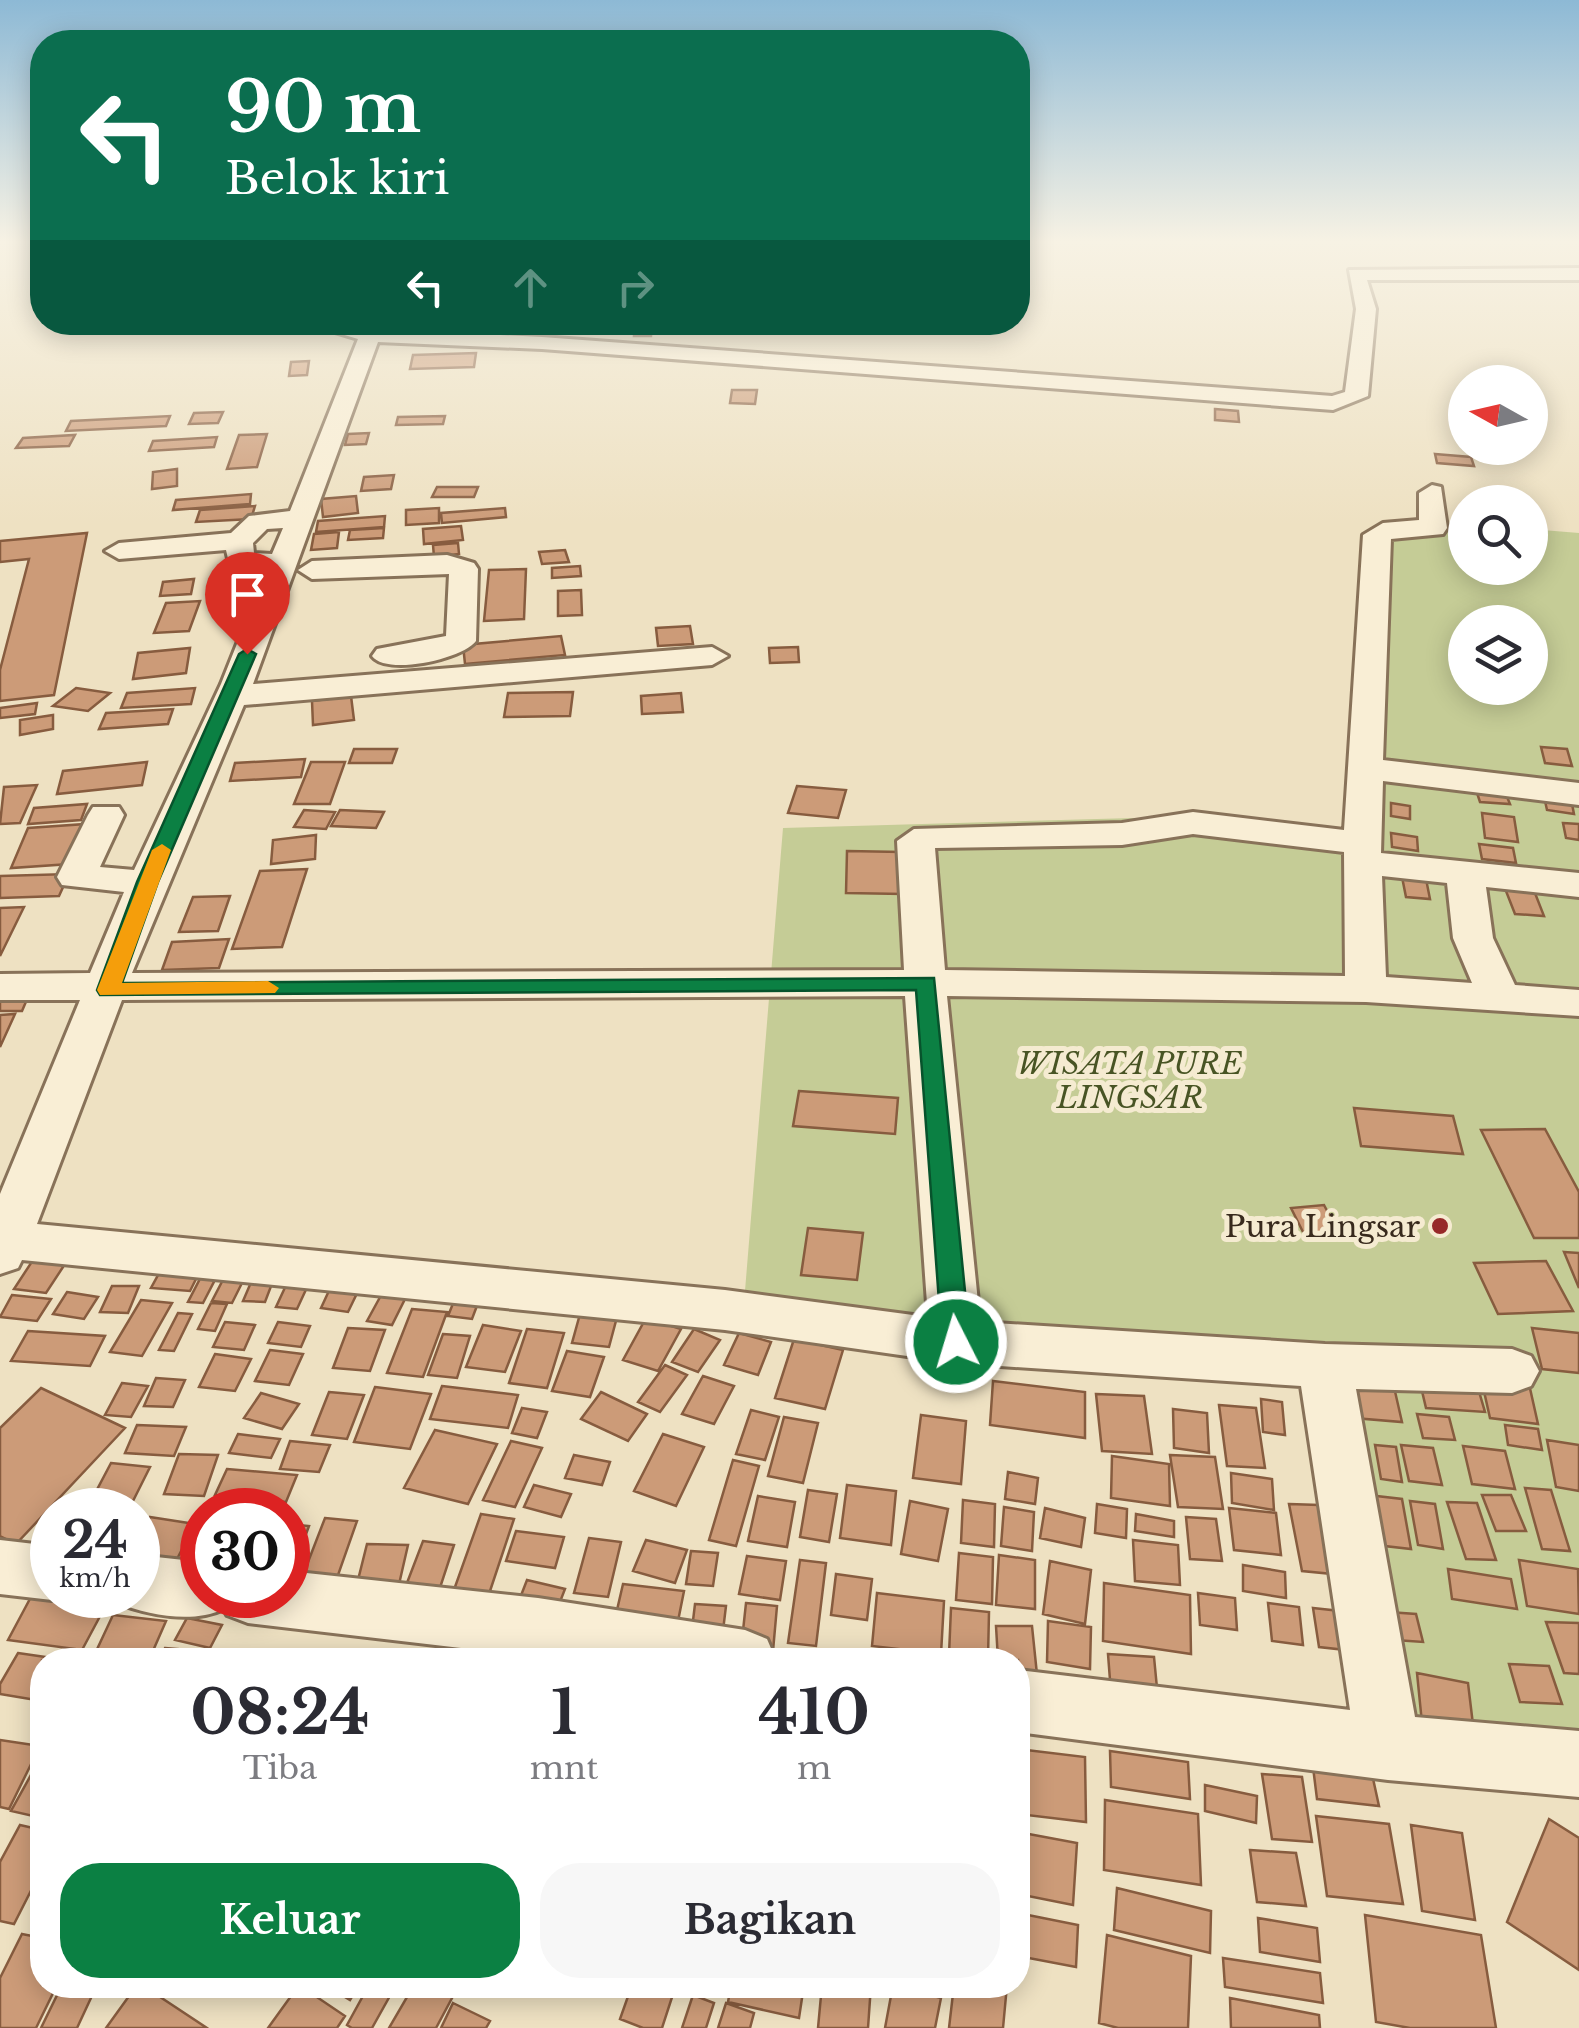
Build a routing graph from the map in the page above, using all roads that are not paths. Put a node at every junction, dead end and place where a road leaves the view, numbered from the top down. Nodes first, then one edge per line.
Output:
1 (370, 336) edge
2 (510, 336) edge
3 (1363, 336) edge
4 (1432, 493) dead end
5 (300, 518) junction
6 (239, 541) junction
7 (119, 550) dead end
8 (296, 567) junction
9 (712, 656) dead end
10 (234, 690) junction
11 (1368, 769) junction
12 (1579, 794) edge
13 (106, 816) dead end
14 (1364, 853) junction
15 (1465, 873) junction
16 (147, 882) junction
17 (1579, 884) edge
18 (926, 983) junction
19 (0, 987) edge
20 (1366, 989) junction
21 (108, 990) junction
22 (1499, 996) junction
23 (1579, 1002) edge
24 (3, 1248) edge
25 (956, 1342) junction
26 (1324, 1366) junction
27 (1512, 1371) dead end
28 (0, 1567) edge
29 (30, 1570) edge
30 (310, 1602) edge
31 (667, 1648) edge
32 (1030, 1703) edge
33 (1388, 1748) junction
34 (1579, 1764) edge

1 - 5 street
2 - 3 street
4 - 11 street
5 - 6 street
5 - 8 street
6 - 7 street
6 - 8 street
8 - 10 street
8 - 10 street
9 - 10 street
10 - 16 street
11 - 12 street
11 - 14 street
13 - 16 street
14 - 15 street
14 - 18 street
14 - 20 street
15 - 17 street
15 - 22 street
16 - 21 street
18 - 20 street
18 - 21 street
18 - 25 street
19 - 21 street
20 - 22 street
21 - 24 street
22 - 23 street
24 - 25 street
25 - 26 street
26 - 27 street
26 - 33 street
28 - 29 street
30 - 31 street
32 - 33 street
33 - 34 street

